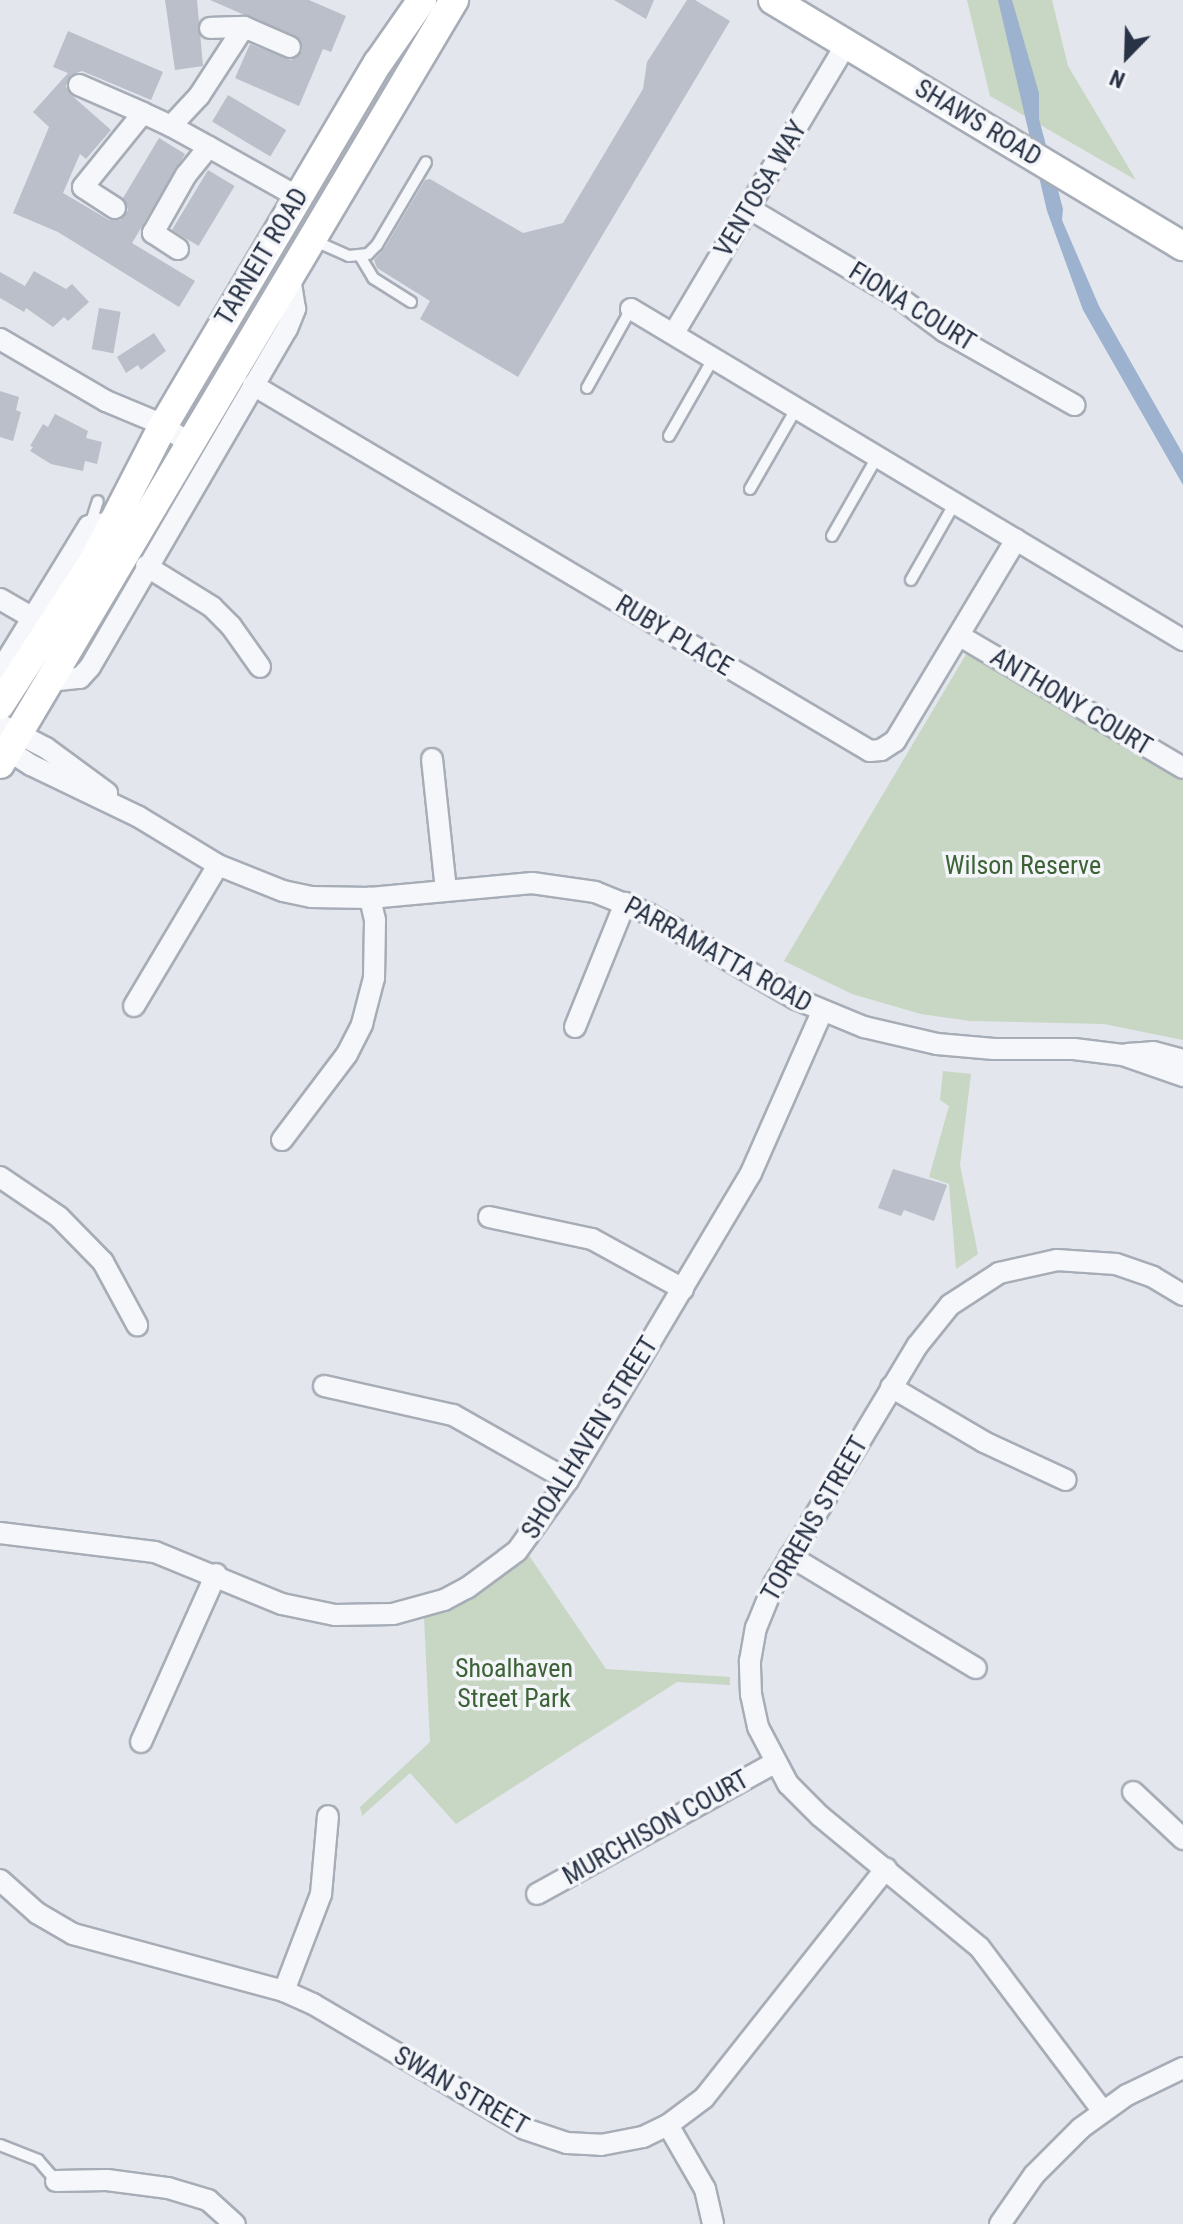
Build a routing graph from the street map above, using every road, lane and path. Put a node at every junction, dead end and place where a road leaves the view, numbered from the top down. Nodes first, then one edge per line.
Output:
1 (422, 0) edge
2 (454, 0) edge
3 (773, 0) edge
4 (244, 27) junction
5 (210, 28) dead end
6 (846, 44) junction
7 (290, 47) dead end
8 (79, 85) dead end
9 (143, 113) junction
10 (348, 113) junction
11 (171, 126) junction
12 (377, 133) junction
13 (209, 147) junction
14 (320, 160) junction
15 (426, 162) dead end
16 (350, 179) junction
17 (298, 197) junction
18 (115, 208) dead end
19 (750, 209) junction
20 (313, 240) junction
21 (1183, 246) edge
22 (178, 249) dead end
23 (360, 256) junction
24 (290, 277) junction
25 (411, 302) dead end
26 (631, 309) joint
27 (674, 333) junction
28 (0, 339) edge
29 (713, 359) junction
30 (253, 385) junction
31 (587, 388) dead end
32 (1074, 405) dead end
33 (796, 409) junction
34 (160, 432) junction
35 (669, 436) dead end
36 (189, 448) junction
37 (877, 457) junction
38 (750, 489) dead end
39 (955, 503) junction
40 (101, 516) junction
41 (832, 536) dead end
42 (1016, 540) junction
43 (146, 566) junction
44 (911, 580) dead end
45 (0, 599) edge
46 (33, 618) junction
47 (960, 636) junction
48 (1183, 640) edge
49 (260, 667) dead end
50 (0, 671) edge
51 (49, 681) junction
52 (0, 705) edge
53 (5, 743) edge
54 (432, 759) dead end
55 (1183, 768) edge
56 (218, 865) junction
57 (446, 890) junction
58 (370, 898) junction
59 (625, 903) junction
60 (134, 1006) dead end
61 (822, 1012) junction
62 (575, 1027) dead end
63 (1123, 1055) junction
64 (1183, 1060) edge
65 (1183, 1076) edge
66 (282, 1140) dead end
67 (0, 1177) edge
68 (489, 1217) dead end
69 (683, 1289) junction
70 (1183, 1295) edge
71 (137, 1325) dead end
72 (324, 1386) dead end
73 (891, 1387) junction
74 (568, 1480) junction
75 (1066, 1480) dead end
76 (0, 1533) edge
77 (51, 1541) junction
78 (0, 1548) edge
79 (790, 1556) junction
80 (216, 1574) junction
81 (976, 1668) dead end
82 (141, 1742) dead end
83 (774, 1763) junction
84 (1133, 1792) dead end
85 (328, 1816) dead end
86 (1183, 1839) edge
87 (886, 1868) junction
88 (0, 1880) edge
89 (537, 1894) dead end
90 (284, 1991) junction
91 (1183, 2068) edge
92 (1102, 2110) junction
93 (668, 2125) junction
94 (0, 2145) edge
95 (56, 2181) joint
96 (235, 2224) edge
97 (713, 2224) edge
98 (1000, 2224) edge

1 - 10 main road, TARNEIT ROAD
2 - 12 main road, TARNEIT ROAD
3 - 6 main road, SHAWS ROAD
4 - 5 street
4 - 7 street
4 - 11 street
6 - 19 street, VENTOSA WAY
6 - 21 main road, SHAWS ROAD
8 - 9 street
9 - 11 street
9 - 18 street
10 - 12 main road
10 - 14 main road, TARNEIT ROAD
11 - 13 street
12 - 16 main road, TARNEIT ROAD
13 - 17 street
13 - 22 street
14 - 16 main road
14 - 17 main road, TARNEIT ROAD
15 - 23 lane
16 - 20 main road, TARNEIT ROAD
17 - 34 main road, TARNEIT ROAD
19 - 27 street, VENTOSA WAY
19 - 32 street, FIONA COURT
20 - 23 lane
20 - 24 main road, TARNEIT ROAD
23 - 25 lane
24 - 30 street, TARNEIT ROAD
24 - 36 main road, TARNEIT ROAD
26 - 27 street
26 - 31 lane
27 - 29 street
28 - 34 street
29 - 33 street
29 - 35 lane
30 - 43 street, TARNEIT ROAD
30 - 47 street, RUBY PLACE
33 - 37 street
33 - 38 lane
34 - 36 street
34 - 40 main road, TARNEIT ROAD
36 - 51 main road, TARNEIT ROAD
37 - 39 street
37 - 41 lane
39 - 42 street
39 - 44 lane
40 - 46 street, TARNEIT ROAD
40 - 52 main road, TARNEIT ROAD
42 - 47 street, RUBY PLACE
42 - 48 street
43 - 49 street
43 - 51 street, TARNEIT ROAD
45 - 46 street
46 - 50 street, TARNEIT ROAD
47 - 55 street, ANTHONY COURT
51 - 53 main road, TARNEIT ROAD
53 - 56 street, PARRAMATTA ROAD
54 - 57 street
56 - 58 street, PARRAMATTA ROAD
56 - 60 street
57 - 58 street, PARRAMATTA ROAD
57 - 59 street, PARRAMATTA ROAD
58 - 66 street
59 - 61 street, PARRAMATTA ROAD
59 - 62 street
61 - 63 street, PARRAMATTA ROAD
61 - 69 street, SHOALHAVEN STREET
63 - 64 street, PARRAMATTA ROAD
63 - 65 street, PARRAMATTA ROAD
67 - 71 street
68 - 69 street
69 - 74 street, SHOALHAVEN STREET
70 - 73 street, TORRENS STREET
72 - 74 street
73 - 75 street
73 - 79 street, TORRENS STREET
74 - 80 street, SHOALHAVEN STREET
76 - 77 street, SHOALHAVEN STREET
77 - 78 street, SHOALHAVEN STREET
77 - 80 street, SHOALHAVEN STREET
79 - 81 street
79 - 83 street, TORRENS STREET
80 - 82 street
83 - 87 street, TORRENS STREET
83 - 89 street, MURCHISON COURT
84 - 86 street
85 - 90 street
87 - 92 street, TORRENS STREET
87 - 93 street, SWAN STREET
88 - 90 street, SWAN STREET
90 - 93 street, SWAN STREET
91 - 92 street
92 - 98 street
93 - 97 street
94 - 95 lane
95 - 96 street

